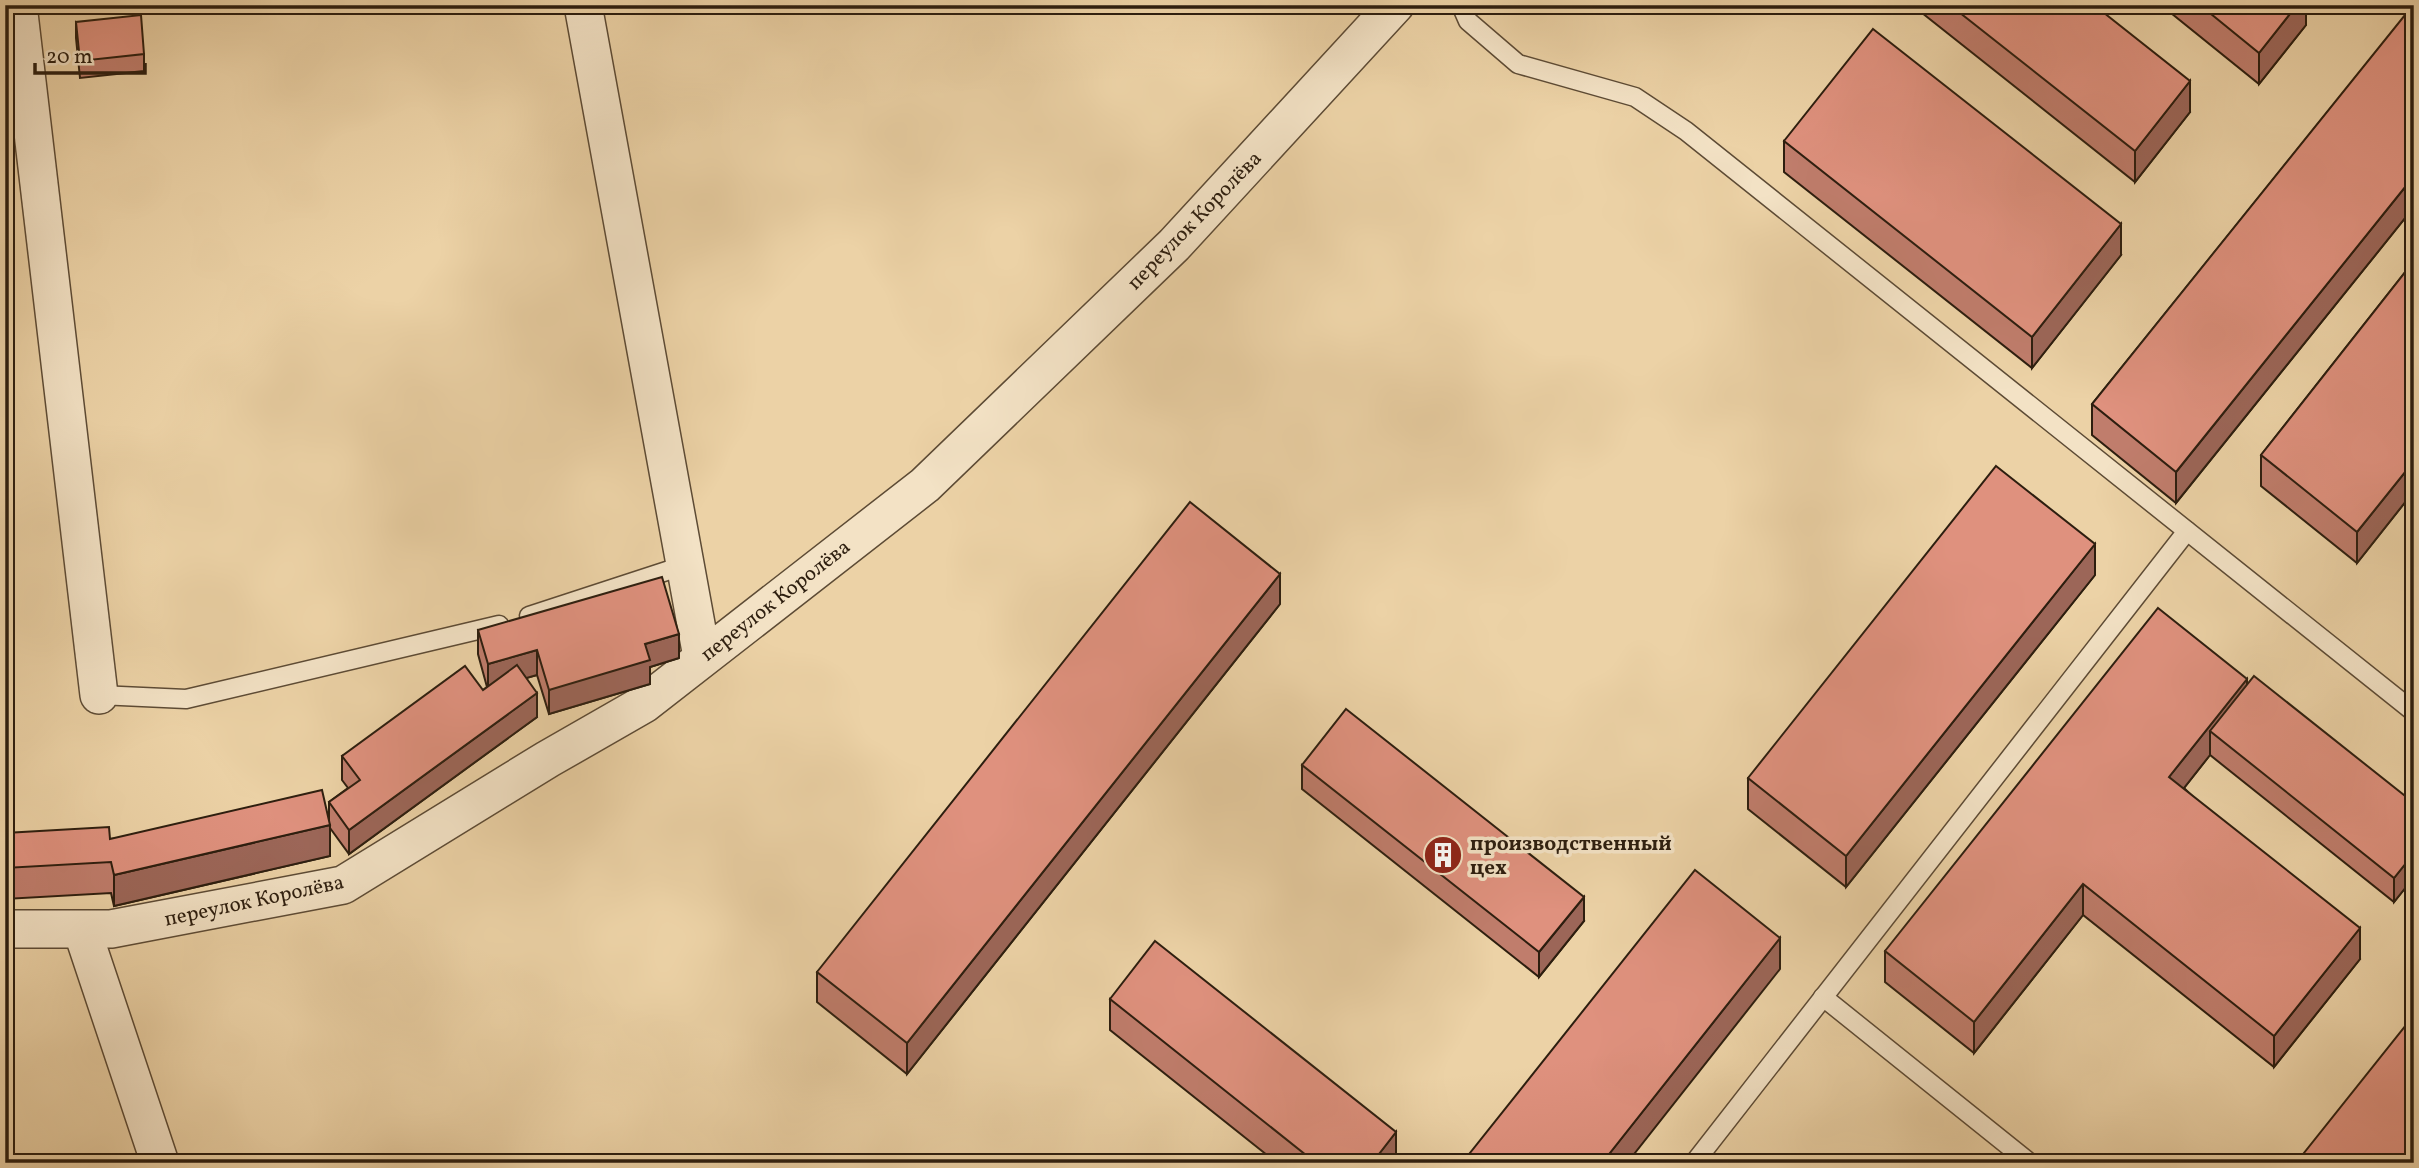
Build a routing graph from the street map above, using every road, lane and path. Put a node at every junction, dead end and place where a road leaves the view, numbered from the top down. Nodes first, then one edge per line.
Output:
1 (18, 5) edge
2 (583, 5) edge
3 (1395, 5) edge
4 (1461, 5) edge
5 (2187, 531) junction
6 (685, 565) junction
7 (702, 657) junction
8 (99, 695) joint
9 (2414, 712) edge
10 (5, 929) edge
11 (82, 930) junction
12 (1823, 997) junction
13 (160, 1163) edge
14 (1694, 1163) edge
15 (2030, 1163) edge

1 - 8 street
2 - 6 street
3 - 7 street, переулок Королёва
4 - 5 lane
5 - 9 lane
5 - 12 lane
6 - 7 street
6 - 8 lane
7 - 11 street, переулок Королёва
10 - 11 street, переулок Королёва
11 - 13 street
12 - 14 lane
12 - 15 lane

